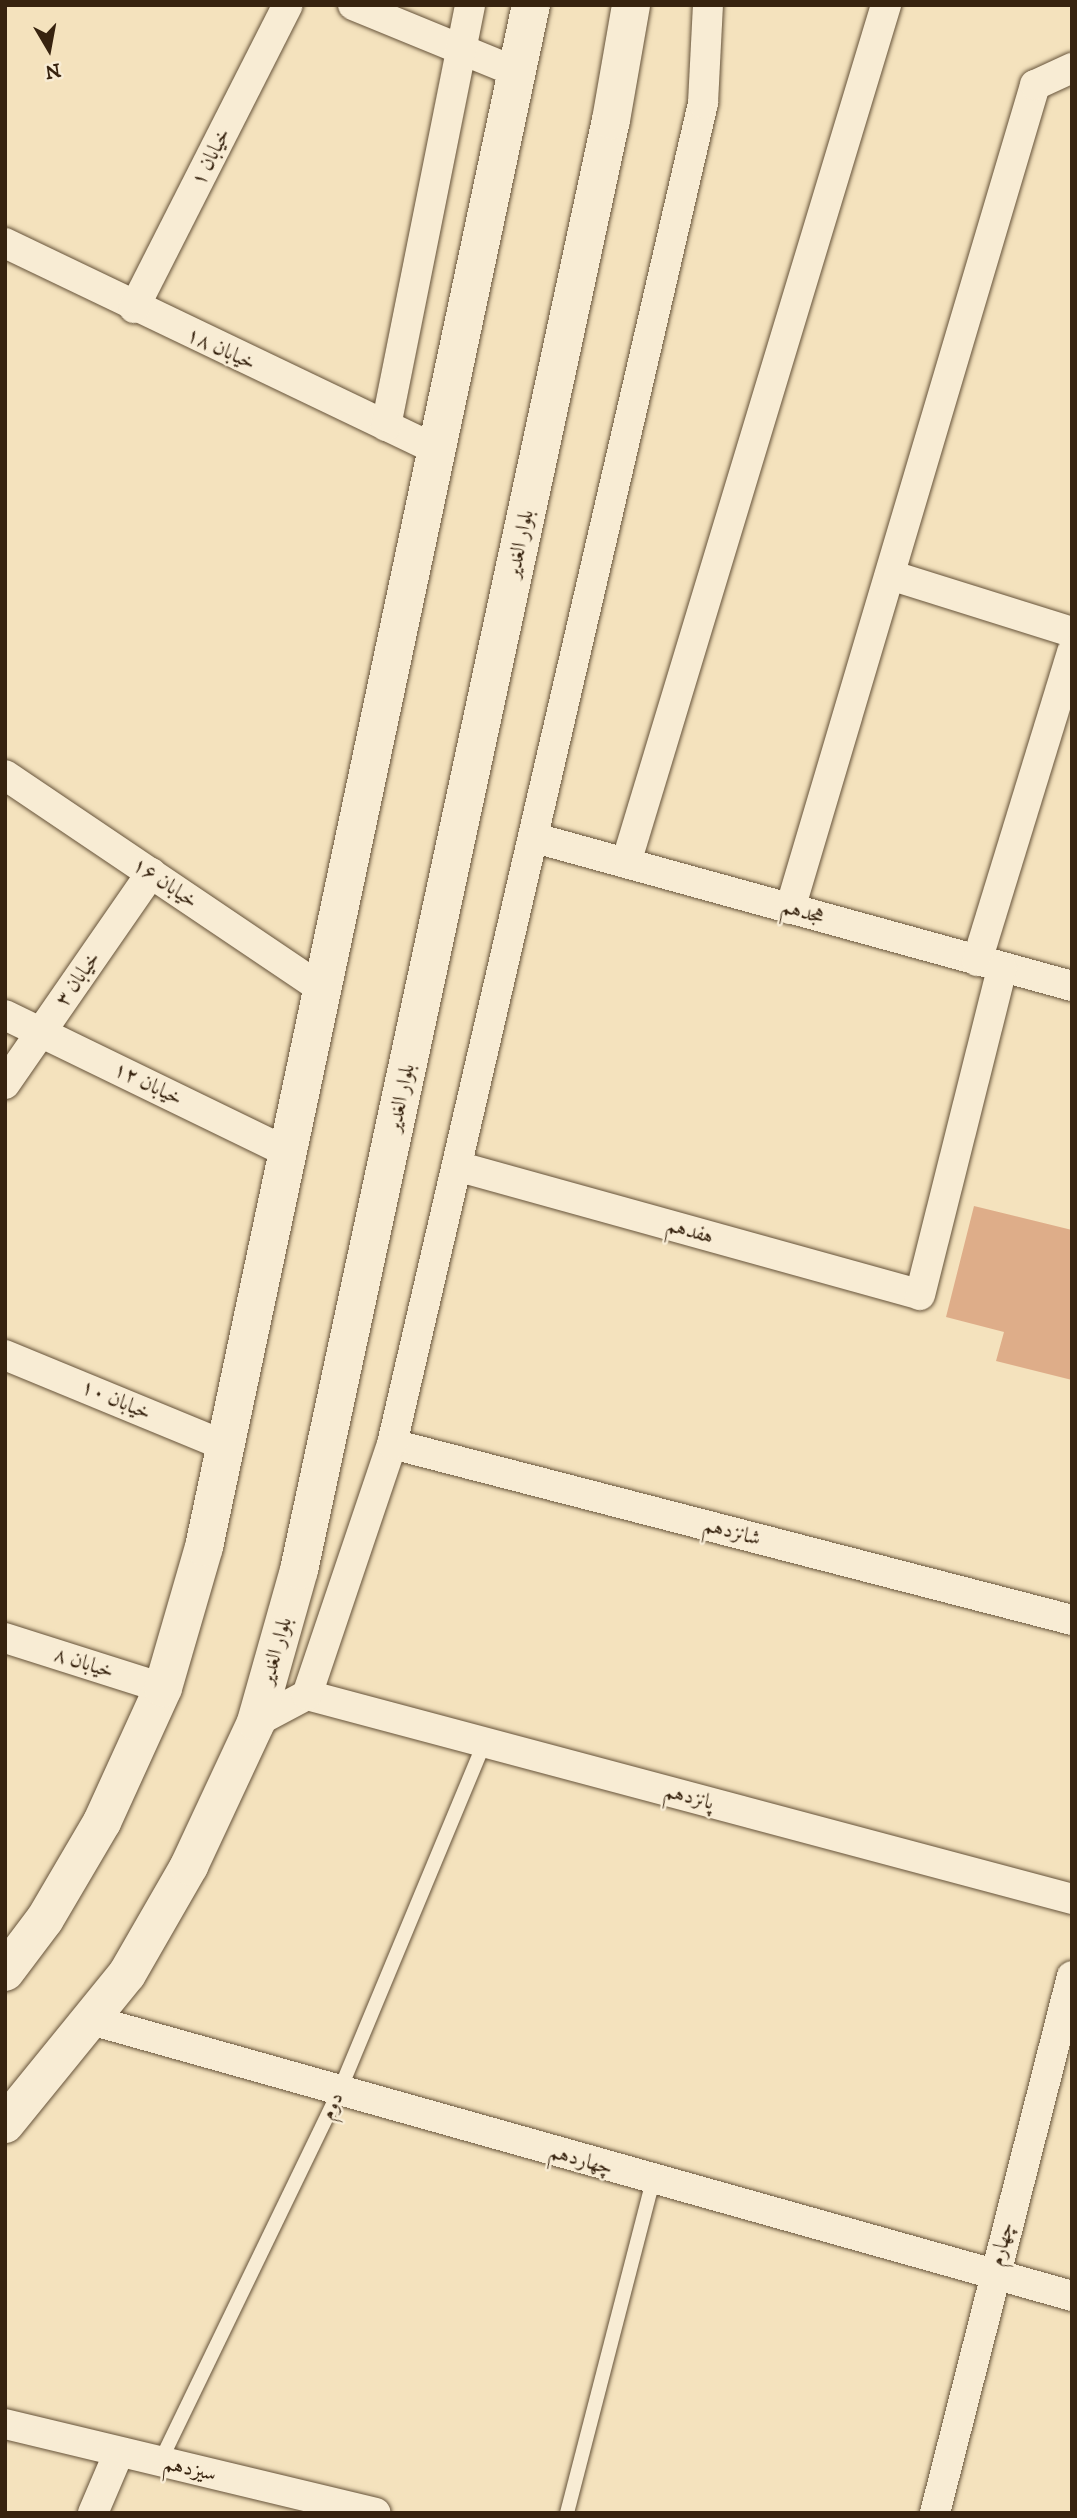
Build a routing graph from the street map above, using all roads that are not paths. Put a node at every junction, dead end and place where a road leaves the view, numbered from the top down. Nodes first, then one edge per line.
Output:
1 (288, 5) edge
2 (353, 5) edge
3 (470, 5) edge
4 (531, 5) edge
5 (631, 5) edge
6 (708, 5) edge
7 (886, 5) edge
8 (462, 50) junction
9 (1072, 68) edge
10 (519, 73) junction
11 (5, 243) edge
12 (134, 308) junction
13 (386, 426) junction
14 (439, 452) junction
15 (890, 575) junction
16 (1072, 632) edge
17 (1072, 652) edge
18 (5, 775) edge
19 (535, 838) junction
20 (626, 863) junction
21 (151, 873) junction
22 (790, 909) junction
23 (990, 965) junction
24 (1072, 986) edge
25 (324, 991) junction
26 (5, 1015) edge
27 (42, 1031) junction
28 (5, 1084) edge
29 (291, 1154) junction
30 (460, 1167) junction
31 (5, 1354) edge
32 (392, 1444) junction
33 (226, 1446) junction
34 (1072, 1620) edge
35 (5, 1638) edge
36 (163, 1688) junction
37 (307, 1695) junction
38 (256, 1722) junction
39 (484, 1742) junction
40 (1072, 1899) edge
41 (5, 1972) edge
42 (1072, 1976) edge
43 (91, 2020) junction
44 (339, 2092) junction
45 (5, 2124) edge
46 (653, 2180) junction
47 (994, 2275) junction
48 (1072, 2296) edge
49 (5, 2424) edge
50 (119, 2452) junction
51 (160, 2462) junction
52 (93, 2513) edge
53 (375, 2513) edge
54 (567, 2513) edge
55 (935, 2513) edge

1 - 12 street, خیابان ۱
2 - 8 street
3 - 8 street
4 - 10 main road
5 - 38 main road, بلوار الغدیر
6 - 19 street
7 - 20 street
8 - 10 street
8 - 13 street
9 - 15 street
10 - 14 main road
11 - 12 street, خیابان ۱۸
12 - 13 street, خیابان ۱۸
13 - 14 street, خیابان ۱۸
14 - 25 main road
15 - 16 street
15 - 22 street
17 - 23 street
18 - 21 street, خیابان ۱۶
19 - 20 street, هجدهم
19 - 30 street
20 - 22 street, هجدهم
21 - 25 street, خیابان ۱۶
21 - 27 street, خیابان ۳
22 - 23 street, هجدهم
23 - 24 street, هجدهم
23 - 30 street, هفدهم
25 - 29 main road
26 - 27 street, خیابان ۱۲
27 - 28 street, خیابان ۳
27 - 29 street, خیابان ۱۲
29 - 33 main road
30 - 32 street
31 - 33 street, خیابان ۱۰
32 - 34 street, شانزدهم
32 - 37 street
33 - 36 main road
35 - 36 street, خیابان ۸
36 - 41 main road
37 - 38 street
37 - 39 street, پانزدهم
38 - 43 main road, بلوار الغدیر
39 - 40 street, پانزدهم
39 - 44 lane, دوم
42 - 47 street, چهارم
43 - 44 street, چهاردهم
43 - 45 main road, بلوار الغدیر
44 - 46 street, چهاردهم
44 - 51 lane, دوم
46 - 47 street, چهاردهم
46 - 54 lane
47 - 48 street, چهاردهم
47 - 55 street, چهارم
49 - 50 street, سیزدهم
50 - 51 street, سیزدهم
50 - 52 street
51 - 53 street, سیزدهم

